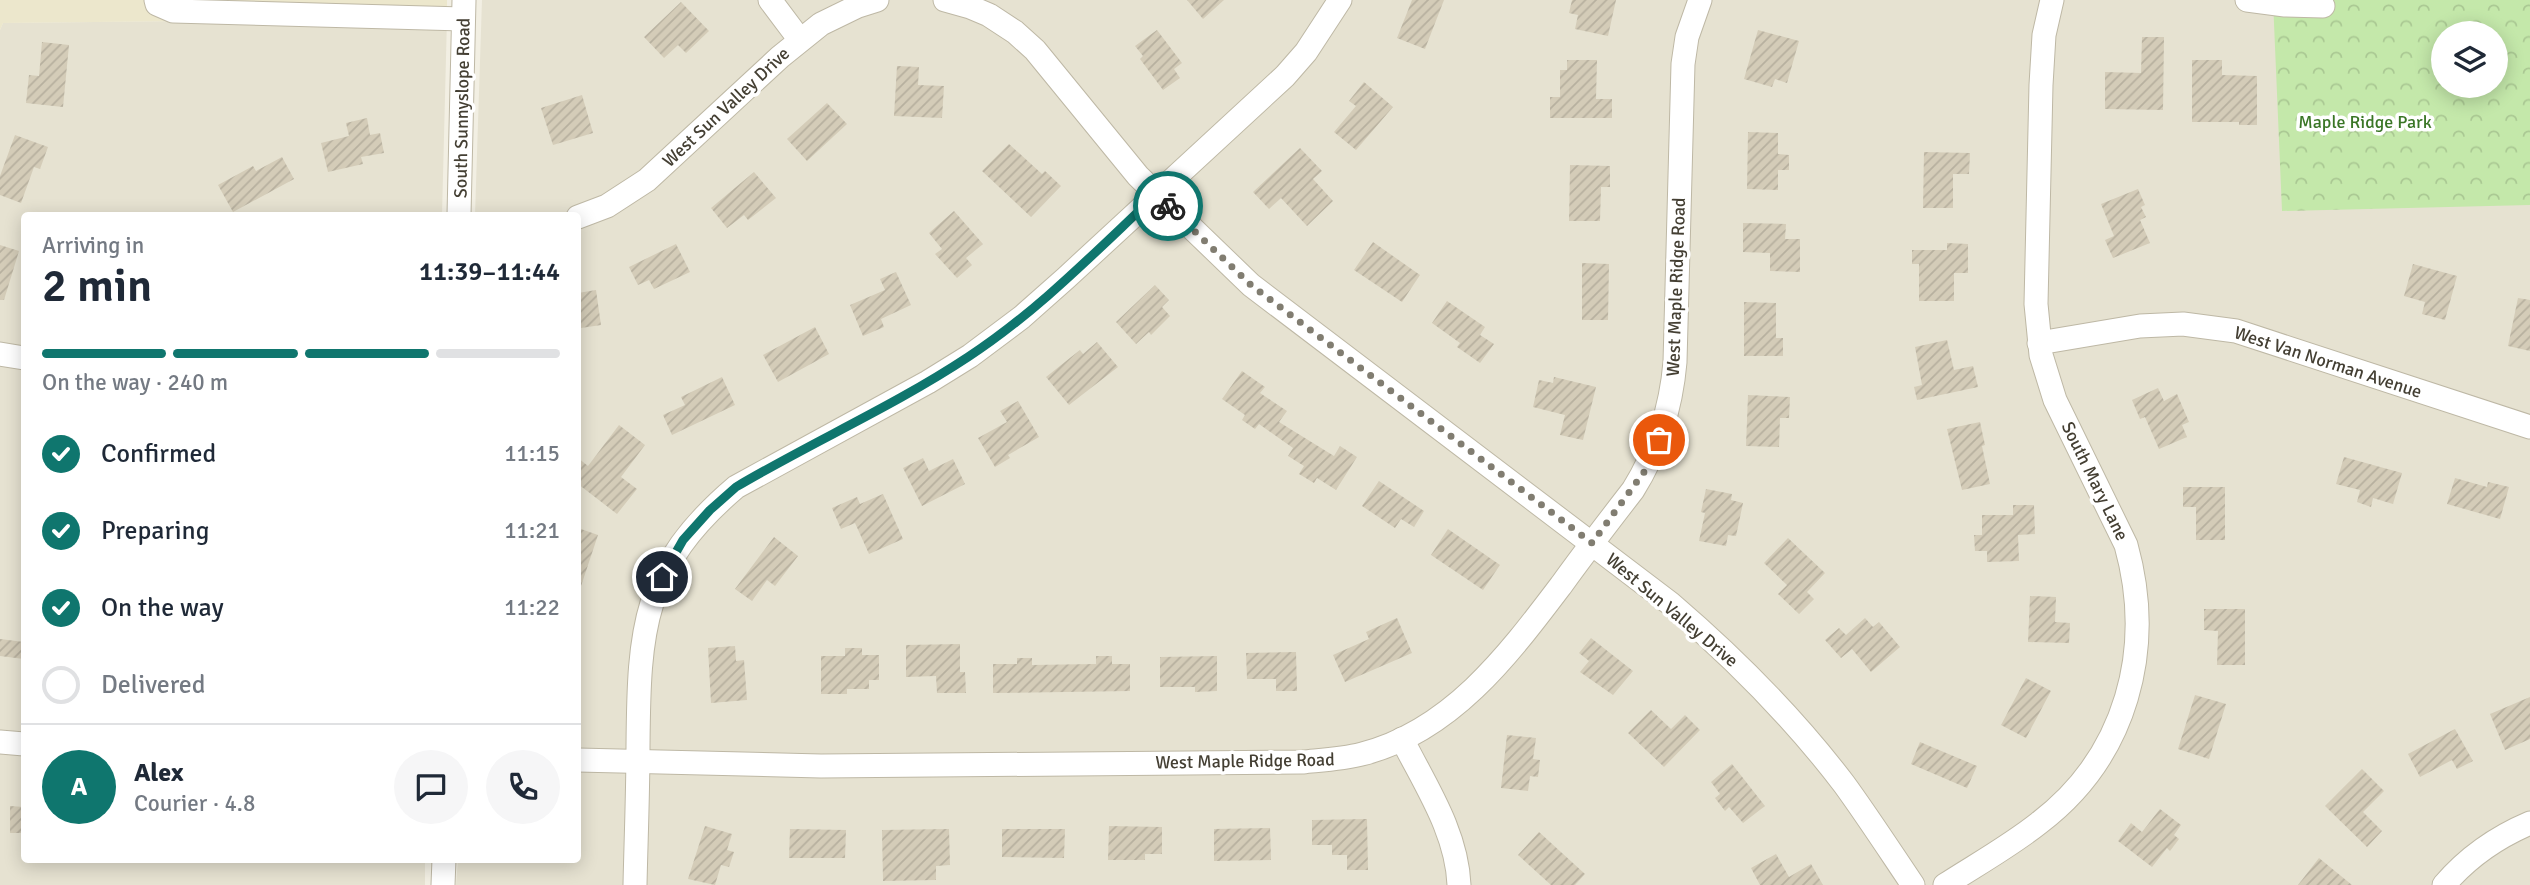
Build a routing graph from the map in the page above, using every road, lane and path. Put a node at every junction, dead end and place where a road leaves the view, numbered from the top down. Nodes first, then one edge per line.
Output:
1 (156, 0) edge
2 (770, 0) edge
3 (877, 0) edge
4 (945, 0) edge
5 (1340, 0) edge
6 (1700, 0) edge
7 (2052, 0) edge
8 (2246, 0) edge
9 (2323, 6) dead end
10 (382, 8) edge
11 (463, 10) edge
12 (800, 40) junction
13 (1156, 195) junction
14 (459, 212) edge
15 (581, 216) edge
16 (2039, 343) junction
17 (0, 354) edge
18 (21, 358) edge
19 (2530, 427) edge
20 (1592, 543) junction
21 (1402, 739) junction
22 (0, 741) edge
23 (21, 744) edge
24 (581, 760) edge
25 (638, 762) junction
26 (2530, 823) edge
27 (444, 863) edge
28 (443, 885) edge
29 (635, 885) edge
30 (1459, 885) edge
31 (1913, 885) edge
32 (1945, 885) edge
33 (2444, 885) edge

1 - 10 street
2 - 12 street
3 - 12 street, West Sun Valley Drive
4 - 13 street, West Sun Valley Drive
5 - 13 street
6 - 20 street, West Maple Ridge Road
7 - 16 street, South Mary Lane
8 - 9 street
10 - 11 street
11 - 14 street, South Sunnyslope Road
12 - 15 street, West Sun Valley Drive
13 - 20 street, West Sun Valley Drive
13 - 25 street
16 - 19 street, West Van Norman Avenue
16 - 32 street, South Mary Lane
17 - 18 street
20 - 21 street, West Maple Ridge Road
20 - 31 street, West Sun Valley Drive
21 - 25 street, West Maple Ridge Road
21 - 30 street
22 - 23 street
24 - 25 street, West Maple Ridge Road
25 - 29 street
26 - 33 street
27 - 28 street

